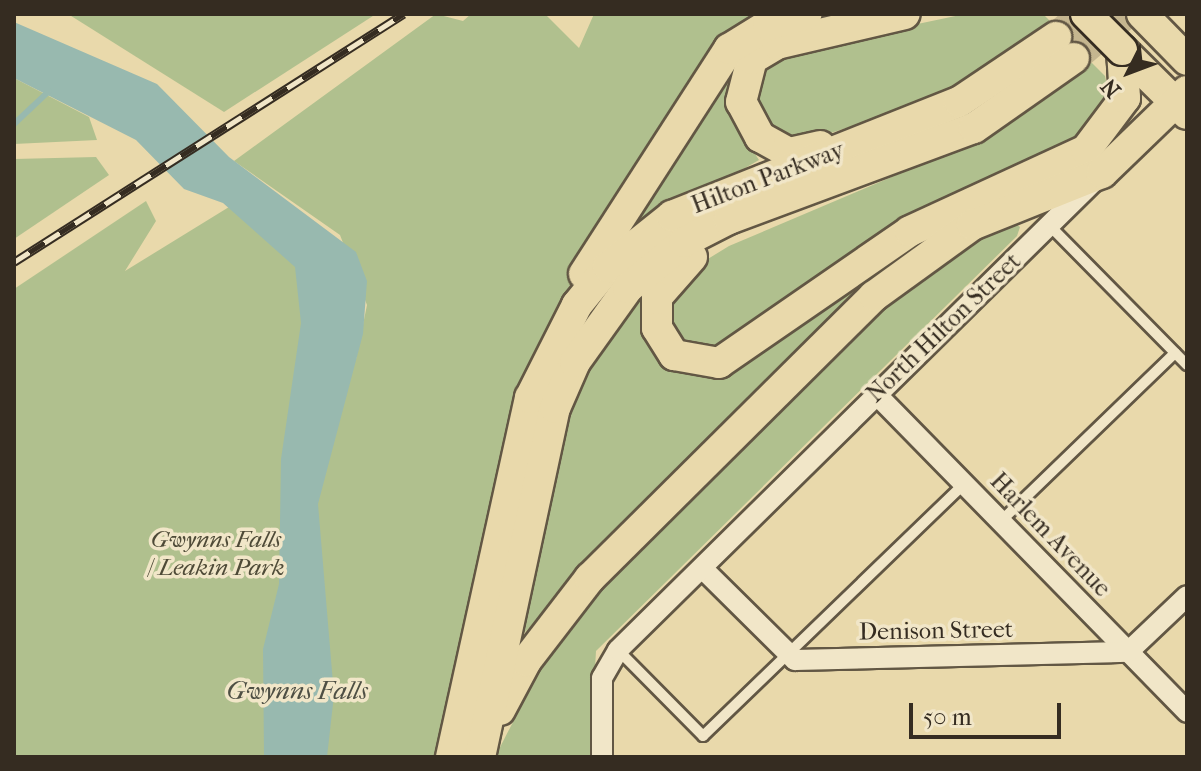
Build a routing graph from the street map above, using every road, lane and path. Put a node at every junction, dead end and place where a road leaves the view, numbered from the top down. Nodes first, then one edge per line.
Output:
1 (806, 14) edge
2 (905, 14) edge
3 (1086, 14) edge
4 (1122, 50) junction
5 (1183, 103) edge
6 (885, 133) junction
7 (1102, 173) junction
8 (784, 199) junction
9 (1049, 225) junction
10 (552, 349) junction
11 (1175, 353) junction
12 (1187, 365) edge
13 (876, 394) junction
14 (964, 484) junction
15 (1001, 521) junction
16 (702, 568) junction
17 (1187, 596) edge
18 (618, 650) junction
19 (1128, 652) junction
20 (788, 653) junction
21 (1187, 712) edge
22 (481, 753) edge
23 (451, 757) edge
24 (602, 757) edge

1 - 10 main road
2 - 6 main road
3 - 4 main road, bridge
4 - 5 main road
4 - 8 main road
5 - 7 main road, North Hilton Street
6 - 8 main road, Hilton Parkway
6 - 10 main road, Hilton Parkway
7 - 9 street, North Hilton Street
7 - 22 main road
8 - 22 main road, Hilton Parkway
9 - 11 lane
9 - 13 street, North Hilton Street
10 - 23 main road, Hilton Parkway
11 - 12 lane
11 - 15 lane
13 - 14 street, Harlem Avenue
13 - 16 street, North Hilton Street
14 - 15 street, Harlem Avenue
14 - 20 lane
15 - 19 street, Harlem Avenue
16 - 18 street, North Hilton Street
16 - 20 street
17 - 19 street
18 - 20 lane
18 - 24 street
19 - 20 street, Denison Street
19 - 21 street, Harlem Avenue

